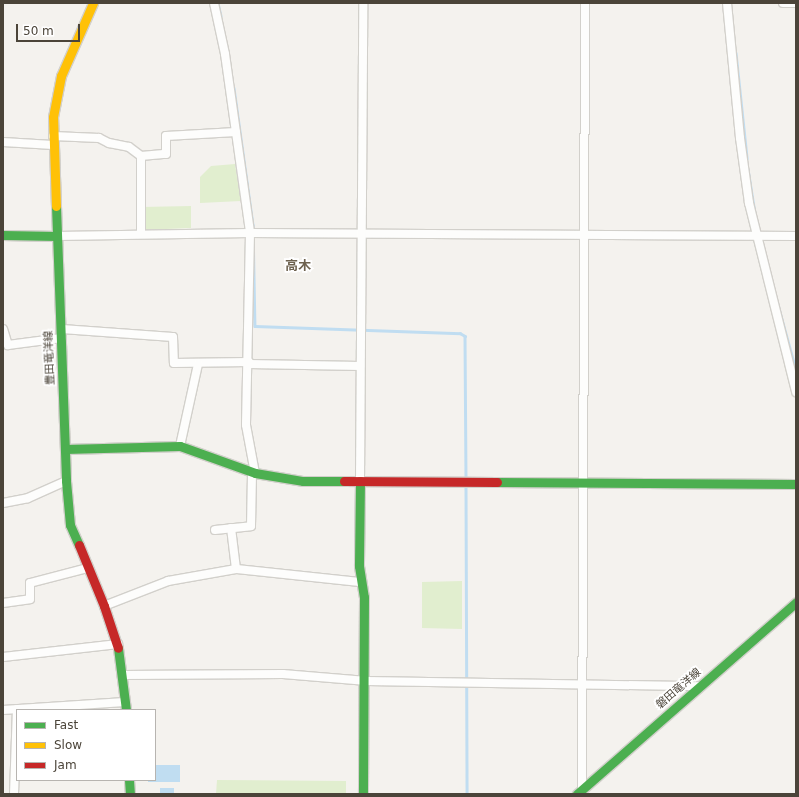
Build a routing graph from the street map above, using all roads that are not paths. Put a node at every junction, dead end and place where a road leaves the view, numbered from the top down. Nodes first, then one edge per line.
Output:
1 (93, 3) edge
2 (214, 3) edge
3 (363, 3) edge
4 (585, 3) edge
5 (727, 3) edge
6 (783, 3) edge
7 (796, 3) edge
8 (236, 132) junction
9 (53, 140) junction
10 (3, 142) edge
11 (141, 156) junction
12 (250, 233) junction
13 (141, 234) junction
14 (361, 234) junction
15 (584, 234) junction
16 (3, 235) edge
17 (57, 236) junction
18 (755, 236) junction
19 (796, 236) edge
20 (3, 329) edge
21 (62, 333) junction
22 (249, 363) junction
23 (198, 364) junction
24 (360, 366) junction
25 (796, 392) edge
26 (180, 446) junction
27 (65, 449) junction
28 (254, 472) junction
29 (66, 481) junction
30 (360, 481) junction
31 (583, 482) junction
32 (796, 484) edge
33 (3, 503) edge
34 (231, 528) junction
35 (215, 530) dead end
36 (88, 568) junction
37 (236, 569) junction
38 (360, 582) junction
39 (3, 603) edge
40 (796, 603) edge
41 (104, 606) junction
42 (118, 644) junction
43 (3, 657) edge
44 (124, 675) junction
45 (363, 681) junction
46 (582, 685) junction
47 (700, 686) junction
48 (125, 706) edge
49 (16, 709) edge
50 (17, 709) edge
51 (3, 710) edge
52 (16, 737) edge
53 (130, 781) edge
54 (580, 793) edge
55 (14, 794) edge
56 (130, 794) edge
57 (363, 794) edge

1 - 9 street, 豊田竜洋線
2 - 8 street
3 - 14 street
4 - 15 street
5 - 18 street
6 - 7 street
8 - 11 street
8 - 12 street
9 - 10 street
9 - 11 street
9 - 17 street, 豊田竜洋線
11 - 13 street
12 - 13 street
12 - 14 street
12 - 22 street
13 - 17 street
14 - 15 street
14 - 24 street
15 - 18 street
15 - 31 street
16 - 17 street
17 - 21 street, 豊田竜洋線
18 - 19 street
18 - 25 street
20 - 21 street
21 - 23 street
21 - 27 street, 豊田竜洋線
22 - 23 street
22 - 24 street
22 - 28 street
23 - 26 street
24 - 30 street
26 - 27 street
26 - 28 street
27 - 29 street, 豊田竜洋線
28 - 30 street
28 - 34 street
29 - 33 street
29 - 36 street, 豊田竜洋線
30 - 31 street
30 - 38 street
31 - 32 street
31 - 46 street
34 - 35 street
34 - 37 street
36 - 39 street
36 - 41 street, 豊田竜洋線
37 - 38 street
37 - 41 street
38 - 45 street
40 - 47 street, 磐田竜洋線
41 - 42 street, 豊田竜洋線
42 - 43 street
42 - 44 street, 豊田竜洋線
44 - 45 street
44 - 48 street, 豊田竜洋線
45 - 46 street
45 - 57 street
46 - 47 street
46 - 54 street
47 - 54 street, 磐田竜洋線
48 - 50 street
49 - 51 street
52 - 55 street
53 - 56 street

